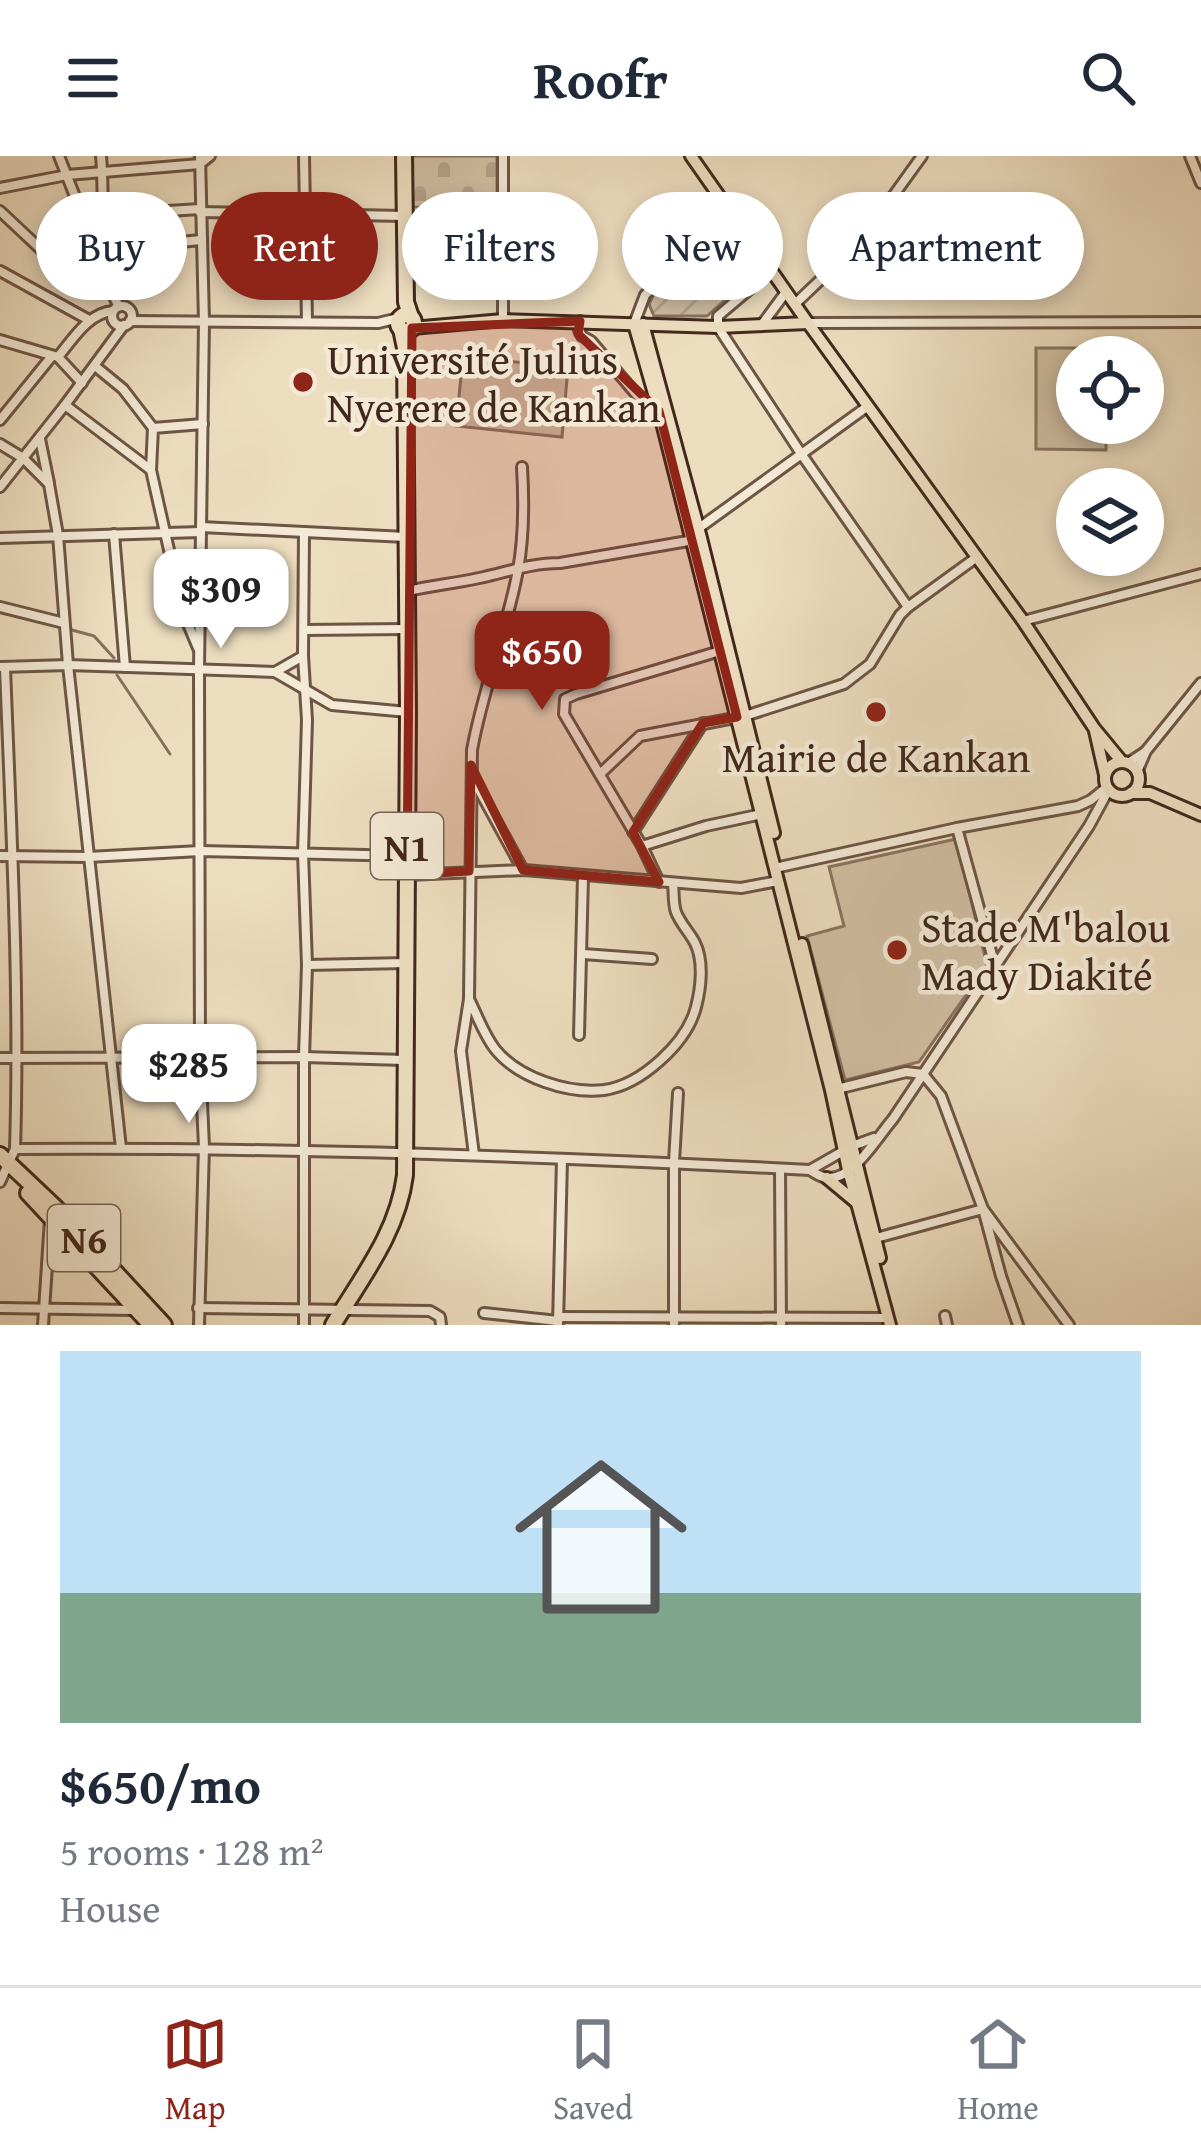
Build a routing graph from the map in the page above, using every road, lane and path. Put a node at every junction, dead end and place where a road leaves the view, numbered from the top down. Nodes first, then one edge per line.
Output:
1 (59, 156) edge
2 (101, 156) edge
3 (210, 156) edge
4 (304, 156) edge
5 (404, 156) edge
6 (503, 156) edge
7 (692, 156) edge
8 (922, 156) edge
9 (1190, 156) edge
10 (200, 160) edge
11 (102, 171) junction
12 (67, 175) junction
13 (1201, 183) edge
14 (0, 188) edge
15 (73, 192) edge
16 (102, 192) edge
17 (305, 192) edge
18 (404, 192) edge
19 (718, 192) edge
20 (0, 211) edge
21 (200, 211) junction
22 (187, 212) edge
23 (211, 212) edge
24 (201, 240) junction
25 (187, 241) edge
26 (36, 244) edge
27 (0, 272) edge
28 (783, 288) edge
29 (786, 292) junction
30 (114, 300) edge
31 (307, 300) edge
32 (406, 300) edge
33 (646, 300) edge
34 (737, 300) edge
35 (794, 304) junction
36 (116, 309) junction
37 (89, 320) junction
38 (502, 320) junction
39 (638, 320) junction
40 (406, 321) junction
41 (580, 321) junction
42 (204, 322) junction
43 (808, 322) junction
44 (1201, 322) edge
45 (127, 323) junction
46 (307, 323) junction
47 (763, 323) junction
48 (718, 327) junction
49 (0, 340) edge
50 (55, 357) junction
51 (95, 366) junction
52 (82, 383) junction
53 (65, 405) junction
54 (868, 406) junction
55 (664, 411) junction
56 (0, 420) edge
57 (203, 424) junction
58 (153, 428) junction
59 (39, 437) junction
60 (0, 445) edge
61 (802, 455) junction
62 (22, 458) junction
63 (522, 467) dead end
64 (151, 470) junction
65 (49, 484) junction
66 (0, 487) edge
67 (201, 530) junction
68 (304, 532) junction
69 (166, 533) junction
70 (114, 534) junction
71 (58, 535) junction
72 (695, 535) junction
73 (407, 537) junction
74 (0, 538) edge
75 (977, 557) junction
76 (519, 567) junction
77 (1201, 574) edge
78 (406, 591) junction
79 (0, 607) edge
80 (908, 607) junction
81 (1023, 621) junction
82 (64, 623) junction
83 (407, 629) junction
84 (304, 630) junction
85 (199, 651) junction
86 (720, 651) junction
87 (303, 656) junction
88 (68, 665) junction
89 (3, 667) edge
90 (125, 667) junction
91 (199, 669) junction
92 (275, 672) junction
93 (1201, 683) edge
94 (305, 688) junction
95 (408, 712) junction
96 (741, 716) junction
97 (703, 723) junction
98 (1094, 728) junction
99 (1131, 769) junction
100 (601, 774) junction
101 (471, 776) junction
102 (1114, 788) junction
103 (1150, 793) junction
104 (1084, 804) junction
105 (765, 813) junction
106 (1201, 815) edge
107 (1092, 822) junction
108 (957, 828) junction
109 (633, 832) junction
110 (642, 846) junction
111 (200, 851) junction
112 (303, 853) junction
113 (0, 856) edge
114 (11, 856) junction
115 (407, 856) junction
116 (88, 857) junction
117 (523, 870) junction
118 (469, 871) junction
119 (778, 872) junction
120 (407, 875) junction
121 (583, 877) junction
122 (659, 882) junction
123 (674, 884) junction
124 (583, 954) junction
125 (652, 959) dead end
126 (407, 963) junction
127 (307, 965) junction
128 (995, 968) junction
129 (469, 1000) junction
130 (580, 1036) dead end
131 (110, 1056) junction
132 (304, 1057) junction
133 (0, 1058) edge
134 (18, 1058) junction
135 (200, 1059) junction
136 (405, 1060) junction
137 (923, 1074) junction
138 (834, 1090) junction
139 (677, 1093) dead end
140 (876, 1138) junction
141 (204, 1147) junction
142 (121, 1148) junction
143 (848, 1148) junction
144 (306, 1152) junction
145 (405, 1152) junction
146 (474, 1155) junction
147 (562, 1159) junction
148 (674, 1162) junction
149 (5, 1164) edge
150 (852, 1167) junction
151 (780, 1169) junction
152 (810, 1170) junction
153 (827, 1178) junction
154 (862, 1204) junction
155 (982, 1209) junction
156 (50, 1218) junction
157 (872, 1238) junction
158 (0, 1308) edge
159 (44, 1308) junction
160 (198, 1308) junction
161 (304, 1308) junction
162 (344, 1308) junction
163 (142, 1309) junction
164 (484, 1313) dead end
165 (781, 1320) edge
166 (558, 1321) edge
167 (586, 1321) edge
168 (674, 1321) edge
169 (892, 1323) edge
170 (43, 1325) edge
171 (151, 1325) edge
172 (164, 1325) edge
173 (199, 1325) edge
174 (304, 1325) edge
175 (333, 1325) edge
176 (441, 1325) edge
177 (1018, 1325) edge
178 (1069, 1325) edge

1 - 12 street
2 - 11 street
3 - 10 street
4 - 17 street
5 - 18 highway, N1
6 - 38 street
7 - 19 main road
8 - 35 street
9 - 13 street
10 - 11 street
10 - 21 street
11 - 12 street
11 - 16 street
12 - 14 street
12 - 15 street
20 - 26 street
21 - 22 street
21 - 23 street
21 - 24 street
24 - 25 street
24 - 42 street
27 - 37 street
28 - 29 main road
29 - 35 main road
29 - 47 street
30 - 36 street
31 - 46 street
32 - 40 highway, N1
33 - 39 street
34 - 48 street
35 - 43 main road
36 - 37 street
36 - 45 street
36 - 45 street
37 - 50 street
38 - 40 main road
38 - 41 main road
39 - 41 main road
39 - 48 main road
39 - 55 main road
40 - 46 street
40 - 73 highway, N1
41 - 55 street
42 - 45 street
42 - 46 street
42 - 57 street
43 - 44 street
43 - 47 main road
43 - 54 main road
45 - 51 street
47 - 48 main road
48 - 61 street
49 - 50 street
50 - 52 street
50 - 56 street
51 - 52 street
51 - 58 street
52 - 53 street
53 - 59 street
53 - 64 street
54 - 61 street
54 - 75 main road
55 - 72 main road
57 - 58 street
57 - 67 street
58 - 64 street
59 - 62 street
59 - 65 street
60 - 62 street
61 - 72 street
61 - 80 street
62 - 65 street
62 - 66 street
63 - 76 street
64 - 69 street
65 - 71 street
67 - 68 street
67 - 69 street
67 - 85 street
68 - 73 street
68 - 84 street
69 - 70 street
69 - 85 street
70 - 71 street
70 - 90 street
71 - 74 street
71 - 82 street
72 - 76 street
72 - 86 main road
72 - 96 main road
73 - 78 highway, N1
75 - 80 street
75 - 81 main road
76 - 78 street
76 - 101 street
77 - 81 street
78 - 83 highway, N1
79 - 82 street
80 - 96 street
81 - 98 main road
82 - 88 street
83 - 84 street
83 - 95 highway, N1
84 - 87 street
85 - 91 street
86 - 96 main road
86 - 100 street
87 - 92 street
87 - 94 street
88 - 89 street
88 - 90 street
88 - 116 street
89 - 114 street
90 - 91 street
91 - 92 street
91 - 111 street
92 - 94 street
93 - 99 street
94 - 95 street
94 - 112 street
95 - 115 highway, N1
96 - 97 street
96 - 105 main road
97 - 100 street
97 - 109 street
98 - 99 main road
98 - 102 main road
99 - 102 main road
99 - 102 main road
99 - 103 main road
100 - 109 street
101 - 117 street
101 - 118 street
102 - 103 main road
102 - 104 street
102 - 107 street
103 - 106 main road
104 - 107 street
104 - 108 street
105 - 110 street
105 - 119 main road
107 - 128 street
108 - 119 street
108 - 128 street
109 - 110 street
110 - 122 street
111 - 112 street
111 - 116 street
111 - 135 street
112 - 115 street
112 - 127 street
113 - 114 street
114 - 116 street
114 - 134 street
115 - 120 highway, N1
116 - 131 street
117 - 118 street
117 - 121 street
118 - 120 street
118 - 129 street
119 - 123 street
119 - 138 main road
120 - 126 highway, N1
121 - 122 street
121 - 124 street
122 - 123 street
123 - 129 street
124 - 125 street
124 - 130 street
126 - 127 street
126 - 136 highway, N1
127 - 132 street
128 - 137 street
129 - 146 street
131 - 134 street
131 - 135 street
131 - 142 street
132 - 135 street
132 - 136 street
132 - 144 street
133 - 134 street
134 - 149 street
135 - 141 street
136 - 145 highway, N1
137 - 138 street
137 - 140 street
137 - 155 street
138 - 143 main road
139 - 148 street
140 - 143 street
140 - 150 street
141 - 142 street
141 - 144 street
141 - 160 street
142 - 149 street
143 - 150 main road
143 - 152 street
144 - 145 street
144 - 161 street
145 - 146 street
145 - 162 highway, N1
146 - 147 street
147 - 148 street
147 - 166 street
148 - 151 street
148 - 168 street
149 - 156 highway, N6
149 - 163 highway, N6
150 - 153 street
150 - 154 main road
151 - 152 street
151 - 165 street
152 - 153 street
153 - 154 main road
154 - 157 main road
155 - 157 street
155 - 177 street
155 - 178 street
156 - 159 street
156 - 163 highway, N6
157 - 169 main road
158 - 159 street
159 - 163 street
159 - 170 street
160 - 161 street
160 - 173 street
161 - 162 street
161 - 174 street
162 - 175 highway, N1
162 - 176 street
163 - 171 highway, N6
163 - 172 highway, N6
164 - 166 street
165 - 168 street
165 - 169 street
166 - 167 street
167 - 168 street

